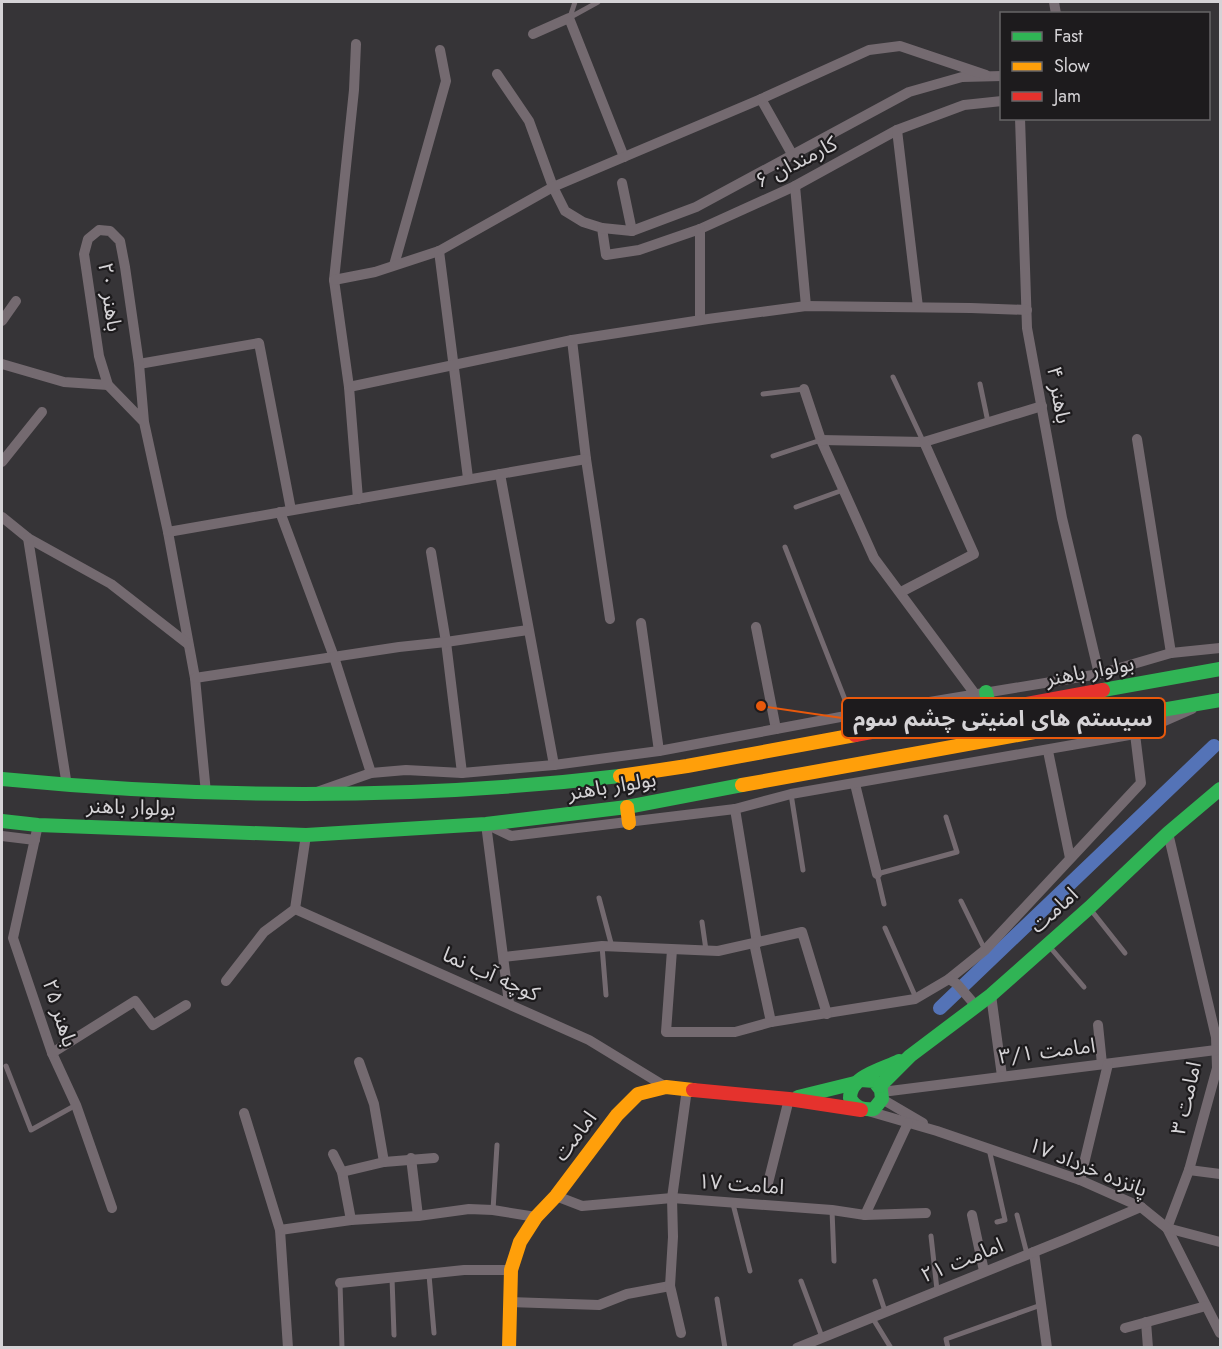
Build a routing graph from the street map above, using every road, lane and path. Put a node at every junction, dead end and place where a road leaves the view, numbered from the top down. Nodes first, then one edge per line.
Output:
1 (574, 2) edge
2 (598, 2) edge
3 (569, 18) junction
4 (533, 34) dead end
5 (356, 44) dead end
6 (440, 50) dead end
7 (497, 74) dead end
8 (986, 75) junction
9 (1000, 75) edge
10 (761, 99) junction
11 (1000, 101) edge
12 (1020, 120) edge
13 (897, 130) junction
14 (792, 154) junction
15 (624, 157) junction
16 (622, 183) dead end
17 (795, 186) junction
18 (553, 187) junction
19 (602, 228) junction
20 (700, 230) junction
21 (632, 231) junction
22 (439, 251) junction
23 (394, 265) junction
24 (334, 280) junction
25 (16, 301) dead end
26 (806, 306) junction
27 (918, 307) junction
28 (1027, 310) junction
29 (700, 320) junction
30 (2, 321) edge
31 (572, 340) junction
32 (2, 364) edge
33 (139, 364) junction
34 (453, 366) junction
35 (892, 377) dead end
36 (980, 384) dead end
37 (108, 385) junction
38 (349, 387) junction
39 (804, 389) joint
40 (763, 394) dead end
41 (1042, 406) junction
42 (42, 412) dead end
43 (144, 422) junction
44 (988, 422) junction
45 (1137, 439) dead end
46 (821, 440) junction
47 (924, 442) junction
48 (773, 456) dead end
49 (586, 459) junction
50 (2, 462) edge
51 (500, 474) junction
52 (468, 478) junction
53 (844, 490) junction
54 (358, 499) junction
55 (796, 507) dead end
56 (285, 511) junction
57 (2, 518) edge
58 (168, 532) junction
59 (28, 538) junction
60 (785, 547) dead end
61 (431, 552) dead end
62 (901, 592) junction
63 (610, 619) dead end
64 (641, 623) dead end
65 (756, 627) dead end
66 (528, 630) junction
67 (446, 642) junction
68 (188, 644) junction
69 (1221, 648) edge
70 (1171, 653) junction
71 (334, 657) junction
72 (1221, 669) edge
73 (1099, 674) junction
74 (195, 678) junction
75 (980, 693) junction
76 (1221, 700) edge
77 (1206, 703) junction
78 (990, 710) junction
79 (850, 715) junction
80 (896, 728) junction
81 (776, 729) junction
82 (871, 732) junction
83 (1135, 734) junction
84 (659, 751) junction
85 (1048, 751) junction
86 (901, 755) junction
87 (877, 759) junction
88 (554, 765) junction
89 (371, 773) junction
90 (462, 773) junction
91 (2, 779) edge
92 (855, 783) junction
93 (67, 786) junction
94 (1221, 789) edge
95 (206, 793) junction
96 (311, 794) junction
97 (791, 794) junction
98 (627, 807) junction
99 (735, 809) junction
100 (946, 817) dead end
101 (2, 821) edge
102 (630, 823) junction
103 (486, 824) junction
104 (38, 825) junction
105 (1168, 833) junction
106 (306, 835) junction
107 (2, 836) edge
108 (34, 840) junction
109 (1070, 858) junction
110 (803, 870) dead end
111 (877, 874) junction
112 (598, 898) dead end
113 (961, 901) dead end
114 (884, 904) dead end
115 (1089, 908) junction
116 (295, 909) junction
117 (702, 922) dead end
118 (885, 928) dead end
119 (755, 943) junction
120 (1048, 945) junction
121 (607, 946) junction
122 (672, 950) junction
123 (707, 950) junction
124 (985, 951) junction
125 (1125, 953) dead end
126 (504, 957) junction
127 (226, 981) dead end
128 (953, 981) junction
129 (1084, 987) dead end
130 (606, 995) dead end
131 (991, 995) junction
132 (916, 998) junction
133 (508, 1003) junction
134 (186, 1005) dead end
135 (976, 1006) junction
136 (827, 1014) junction
137 (771, 1022) junction
138 (1098, 1025) dead end
139 (1216, 1050) junction
140 (52, 1053) junction
141 (910, 1056) junction
142 (358, 1062) dead end
143 (1105, 1064) junction
144 (6, 1066) dead end
145 (1002, 1076) junction
146 (858, 1082) junction
147 (666, 1087) junction
148 (687, 1089) junction
149 (881, 1093) junction
150 (789, 1099) junction
151 (76, 1105) junction
152 (864, 1110) junction
153 (244, 1113) dead end
154 (908, 1123) junction
155 (937, 1131) junction
156 (497, 1145) dead end
157 (989, 1149) junction
158 (333, 1154) dead end
159 (411, 1158) junction
160 (434, 1158) dead end
161 (384, 1162) junction
162 (1189, 1170) junction
163 (342, 1172) junction
164 (1221, 1174) edge
165 (1080, 1180) junction
166 (768, 1183) dead end
167 (556, 1196) junction
168 (672, 1198) junction
169 (732, 1202) junction
170 (1141, 1207) junction
171 (112, 1208) dead end
172 (493, 1210) junction
173 (832, 1210) junction
174 (926, 1213) dead end
175 (866, 1215) junction
176 (972, 1215) dead end
177 (1017, 1215) dead end
178 (418, 1216) junction
179 (536, 1217) junction
180 (351, 1220) junction
181 (997, 1222) dead end
182 (1167, 1228) junction
183 (280, 1230) junction
184 (931, 1236) dead end
185 (1221, 1242) edge
186 (1030, 1253) junction
187 (834, 1261) dead end
188 (511, 1270) junction
189 (750, 1271) dead end
190 (984, 1271) junction
191 (429, 1274) junction
192 (392, 1278) junction
193 (801, 1281) dead end
194 (875, 1281) dead end
195 (340, 1283) joint
196 (670, 1286) junction
197 (937, 1290) junction
198 (717, 1299) dead end
199 (509, 1302) junction
200 (1041, 1305) junction
201 (1206, 1306) junction
202 (885, 1311) junction
203 (872, 1317) junction
204 (1146, 1322) junction
205 (1125, 1328) dead end
206 (434, 1333) dead end
207 (681, 1333) dead end
208 (1221, 1333) edge
209 (394, 1335) dead end
210 (822, 1336) junction
211 (803, 1346) edge
212 (288, 1347) edge
213 (342, 1347) edge
214 (509, 1347) edge
215 (725, 1347) edge
216 (891, 1347) edge
217 (948, 1347) edge
218 (1047, 1347) edge
219 (1148, 1347) edge

1 - 3 lane
2 - 3 lane
3 - 4 street
3 - 15 street
5 - 24 street
6 - 23 street
7 - 18 street
8 - 9 street
8 - 10 street
8 - 14 street
10 - 14 street
10 - 15 street
11 - 13 street, کارمندان ۶
12 - 28 street, باهنر ۴
13 - 17 street, کارمندان ۶
13 - 27 street
14 - 21 street
15 - 18 street
16 - 21 street
17 - 20 street, کارمندان ۶
17 - 26 street
18 - 19 street
18 - 22 street
19 - 20 street, کارمندان ۶
19 - 21 street
20 - 29 street
22 - 23 street
22 - 34 street
23 - 24 street
24 - 38 street
25 - 30 street
26 - 27 street
26 - 29 street
27 - 28 street
28 - 41 street, باهنر ۴
29 - 31 street
31 - 34 street
31 - 49 street
32 - 37 street
33 - 37 street, باهنر ۲۰
33 - 43 street, باهنر ۲۰
33 - 56 street
34 - 38 street
34 - 52 street
35 - 47 lane
36 - 44 lane
37 - 43 street, باهنر ۲۰
38 - 54 street
39 - 40 lane
39 - 46 street
41 - 44 street
41 - 73 street, باهنر ۴
42 - 50 street
43 - 58 street, باهنر ۲۰
44 - 47 street
45 - 70 street
46 - 47 street
46 - 48 lane
46 - 53 street
47 - 62 street
49 - 51 street
49 - 63 street
51 - 52 street
51 - 66 street
52 - 54 street
53 - 55 lane
53 - 62 street
54 - 56 street
56 - 58 street
56 - 71 street
57 - 59 street
58 - 68 street, باهنر ۲۰
59 - 68 street
59 - 93 street
60 - 79 lane
61 - 67 street
62 - 75 street
64 - 84 street
65 - 81 street
66 - 67 street
66 - 88 street
67 - 71 street
67 - 90 street
68 - 74 street, باهنر ۲۰
69 - 70 street
70 - 73 street
71 - 74 street
71 - 89 street
72 - 78 main road, بولوار باهنر
73 - 75 street
74 - 95 street, باهنر ۲۰
75 - 78 main road
75 - 79 street
76 - 77 main road, بولوار باهنر
77 - 83 street
77 - 86 main road, بولوار باهنر
78 - 80 main road, بولوار باهنر
79 - 81 street
80 - 82 main road, بولوار باهنر
80 - 86 main road
81 - 84 street
82 - 87 main road
82 - 96 main road, بولوار باهنر
83 - 85 street
83 - 109 street
84 - 88 street
85 - 92 street
85 - 109 street
86 - 87 main road, بولوار باهنر
87 - 98 main road, بولوار باهنر
88 - 90 street
89 - 90 street
89 - 96 street
91 - 93 main road, بولوار باهنر
92 - 97 street
92 - 111 street
93 - 95 main road, بولوار باهنر
94 - 105 main road, امامت
95 - 96 main road, بولوار باهنر
97 - 99 street
97 - 110 lane
98 - 102 main road
98 - 103 main road, بولوار باهنر
99 - 102 street
99 - 119 street
100 - 111 lane
101 - 104 main road, بولوار باهنر
102 - 103 street
103 - 106 main road, بولوار باهنر
103 - 126 street
104 - 106 main road, بولوار باهنر
104 - 108 street, باهنر ۲۵
105 - 115 main road, امامت
105 - 139 street, امامت ۳
106 - 116 street
107 - 108 street
108 - 140 street, باهنر ۲۵
109 - 124 street
111 - 114 lane
112 - 121 lane
113 - 124 lane
115 - 120 main road, امامت
115 - 125 lane
116 - 127 street
116 - 133 street, کوچه آب نما
117 - 123 lane
118 - 132 lane
119 - 123 street
119 - 136 street
119 - 137 street
120 - 129 lane
120 - 131 main road, امامت
121 - 122 street
121 - 126 street
121 - 130 lane
122 - 123 street
122 - 137 street
124 - 128 street
126 - 133 street
128 - 132 street
128 - 135 street
131 - 135 main road, امامت
131 - 145 street
132 - 136 street
133 - 147 street, کوچه آب نما
134 - 140 street
135 - 141 main road, امامت
136 - 137 street
138 - 143 street
139 - 143 street, امامت ۳/۱
139 - 162 street, امامت ۳
140 - 151 street, باهنر ۲۵
141 - 146 main road, امامت
141 - 149 main road, امامت
142 - 161 street
143 - 145 street, امامت ۳/۱
143 - 165 street
144 - 151 lane
145 - 149 street, امامت ۳/۱
146 - 149 main road
146 - 150 main road, امامت
146 - 152 main road
147 - 148 main road, امامت
147 - 167 main road, امامت
148 - 150 main road, امامت
148 - 168 street
149 - 152 main road
149 - 155 street, پانزده خرداد ۱۷
150 - 152 main road, امامت
150 - 166 street
151 - 171 street, باهنر ۲۵
152 - 154 street, پانزده خرداد ۱۷
153 - 183 street
154 - 155 street, پانزده خرداد ۱۷
154 - 175 street
155 - 157 street, پانزده خرداد ۱۷
156 - 172 lane
157 - 165 street, پانزده خرداد ۱۷
157 - 181 lane
158 - 163 street
159 - 160 street
159 - 161 street
159 - 178 street
161 - 163 street
162 - 164 street
162 - 182 street, امامت ۳
163 - 180 street
165 - 170 street, پانزده خرداد ۱۷
167 - 168 street, امامت ۱۷
167 - 179 main road, امامت
168 - 169 street, امامت ۱۷
168 - 196 street
169 - 173 street, امامت ۱۷
169 - 189 lane
170 - 182 street, پانزده خرداد ۱۷
170 - 186 street, امامت ۲۱
172 - 178 street
172 - 179 street
173 - 175 street, امامت ۱۷
173 - 187 lane
174 - 175 street, امامت ۱۷
176 - 190 street
177 - 186 lane
178 - 180 street
179 - 188 main road, امامت
180 - 183 street
182 - 185 street, پانزده خرداد ۱۷
182 - 201 street
183 - 212 street
184 - 197 lane
186 - 190 street, امامت ۲۱
186 - 200 street
188 - 191 street
188 - 199 main road, امامت
190 - 197 street, امامت ۲۱
191 - 192 street
191 - 206 lane
192 - 195 street
192 - 209 lane
193 - 210 lane
194 - 202 lane
195 - 213 lane
196 - 199 street
196 - 207 street
197 - 202 street, امامت ۲۱
198 - 215 lane
199 - 214 main road, امامت
200 - 217 lane
200 - 218 street
201 - 204 street
201 - 208 street
202 - 203 street, امامت ۲۱
203 - 210 street, امامت ۲۱
203 - 216 lane
204 - 205 street
204 - 219 street
210 - 211 street, امامت ۲۱

